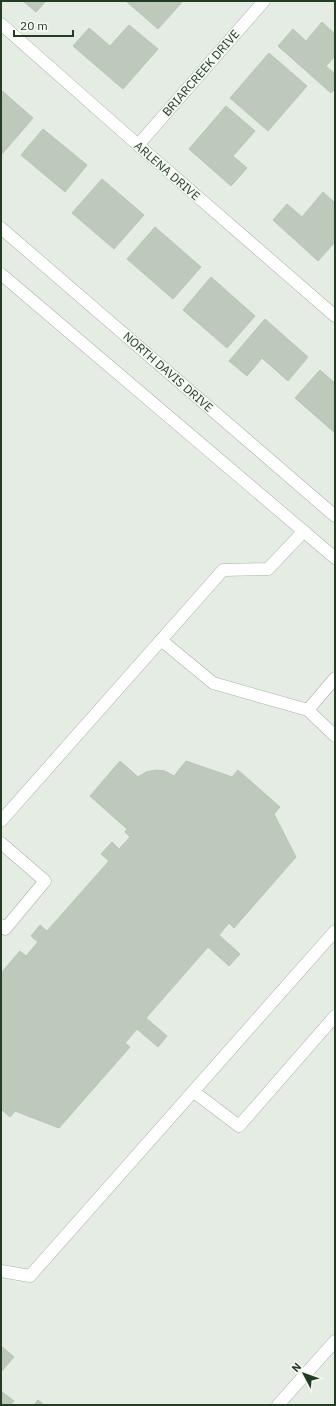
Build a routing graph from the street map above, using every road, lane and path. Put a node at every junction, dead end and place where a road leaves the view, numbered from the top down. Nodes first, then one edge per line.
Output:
1 (264, 1) edge
2 (1, 24) edge
3 (138, 145) junction
4 (1, 228) edge
5 (1, 274) edge
6 (335, 316) edge
7 (335, 516) edge
8 (304, 531) junction
9 (335, 558) edge
10 (161, 640) junction
11 (335, 678) edge
12 (308, 710) junction
13 (335, 736) edge
14 (1, 820) edge
15 (1, 843) edge
16 (1, 925) edge
17 (335, 932) edge
18 (335, 1016) edge
19 (194, 1092) junction
20 (1, 1271) edge
21 (335, 1341) edge
22 (278, 1405) edge

1 - 3 street, BRIARCREEK DRIVE
2 - 3 street, ARLENA DRIVE
3 - 6 street, ARLENA DRIVE
4 - 7 street, NORTH DAVIS DRIVE
5 - 8 street
8 - 9 street
8 - 10 street
10 - 12 street
10 - 14 street
11 - 12 street
12 - 13 street
15 - 16 street
17 - 19 street
18 - 19 street
19 - 20 street
21 - 22 street

